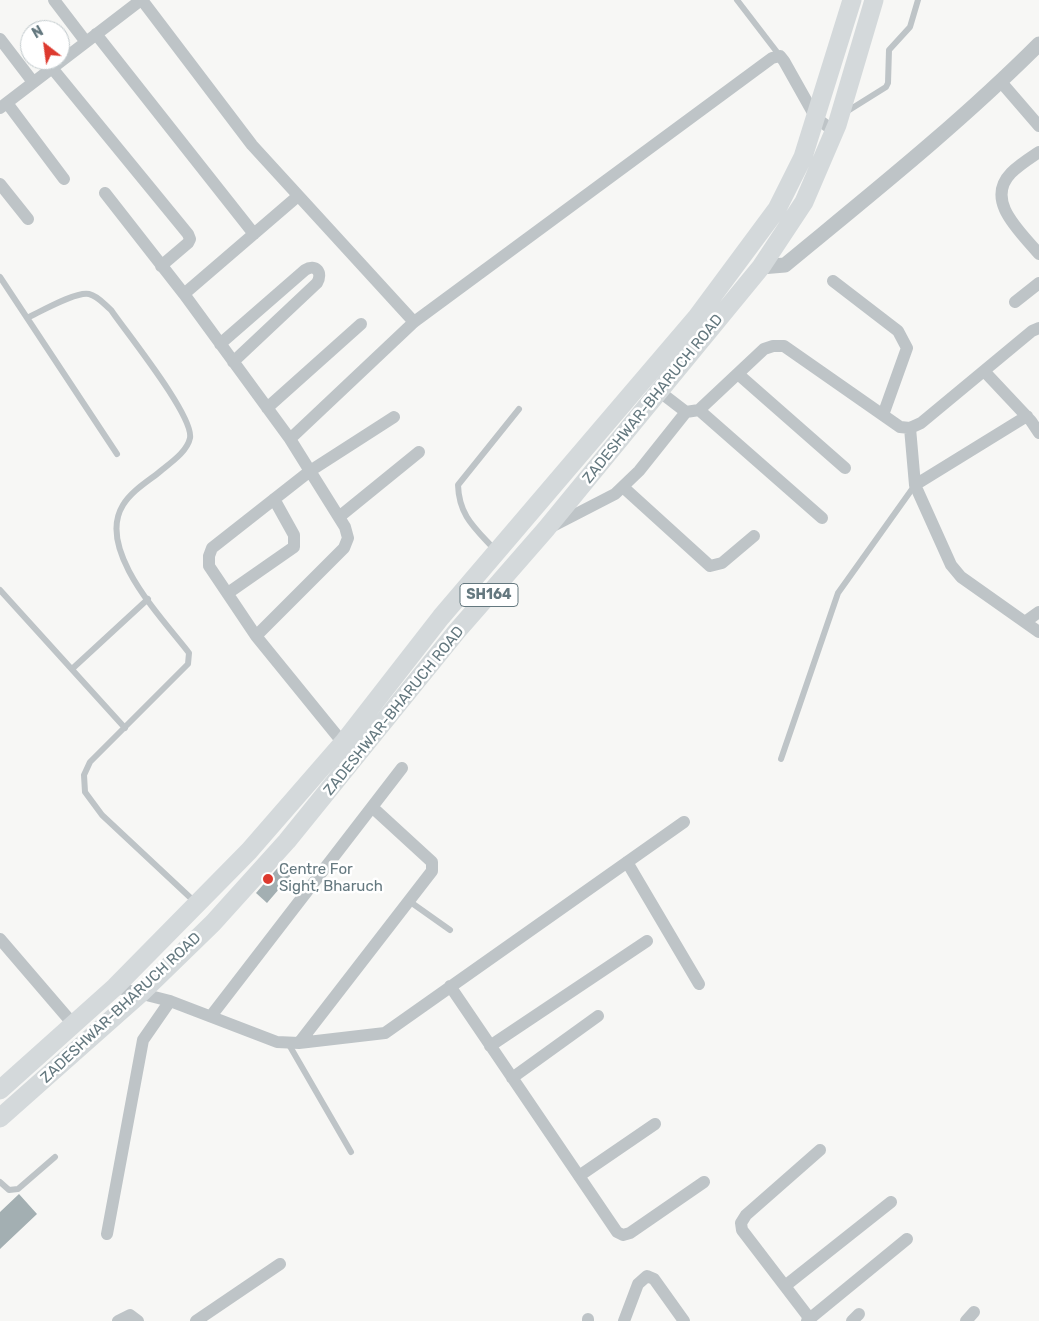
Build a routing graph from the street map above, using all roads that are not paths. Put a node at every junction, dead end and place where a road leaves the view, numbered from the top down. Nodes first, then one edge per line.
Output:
1 (54, 0) edge
2 (142, 0) edge
3 (737, 0) edge
4 (852, 0) edge
5 (874, 0) edge
6 (918, 0) edge
7 (96, 34) junction
8 (0, 39) edge
9 (86, 42) junction
10 (1039, 44) edge
11 (70, 54) edge
12 (780, 56) junction
13 (49, 70) edge
14 (54, 70) edge
15 (33, 82) junction
16 (1001, 82) junction
17 (3, 105) edge
18 (816, 118) junction
19 (837, 123) junction
20 (1039, 126) edge
21 (1039, 152) edge
22 (64, 179) dead end
23 (0, 184) edge
24 (105, 193) dead end
25 (298, 196) junction
26 (28, 219) dead end
27 (254, 234) junction
28 (1039, 254) edge
29 (162, 266) junction
30 (761, 267) junction
31 (0, 278) edge
32 (833, 281) dead end
33 (1039, 283) edge
34 (184, 294) junction
35 (1015, 302) dead end
36 (27, 318) junction
37 (414, 322) junction
38 (361, 324) dead end
39 (1039, 328) edge
40 (220, 344) junction
41 (234, 362) junction
42 (984, 371) junction
43 (738, 374) junction
44 (660, 392) junction
45 (267, 408) junction
46 (519, 409) dead end
47 (692, 411) junction
48 (883, 415) junction
49 (1027, 416) junction
50 (394, 417) dead end
51 (910, 428) junction
52 (1039, 433) edge
53 (290, 439) junction
54 (419, 452) dead end
55 (118, 454) dead end
56 (845, 468) dead end
57 (310, 471) junction
58 (915, 485) junction
59 (623, 487) junction
60 (274, 499) junction
61 (339, 517) junction
62 (822, 518) dead end
63 (546, 529) junction
64 (754, 536) dead end
65 (497, 552) junction
66 (0, 590) edge
67 (228, 593) junction
68 (148, 599) junction
69 (1039, 612) edge
70 (1025, 622) junction
71 (1039, 632) edge
72 (256, 636) junction
73 (72, 669) junction
74 (125, 728) junction
75 (343, 743) junction
76 (781, 760) dead end
77 (402, 768) dead end
78 (372, 806) junction
79 (684, 822) dead end
80 (627, 862) junction
81 (409, 901) junction
82 (198, 904) junction
83 (450, 930) dead end
84 (0, 939) edge
85 (647, 941) dead end
86 (699, 984) dead end
87 (450, 986) junction
88 (115, 987) junction
89 (141, 994) junction
90 (170, 1001) junction
91 (211, 1016) junction
92 (598, 1016) dead end
93 (73, 1024) junction
94 (293, 1043) junction
95 (490, 1046) junction
96 (512, 1078) junction
97 (0, 1090) edge
98 (0, 1118) edge
99 (655, 1124) dead end
100 (820, 1150) dead end
101 (351, 1152) dead end
102 (55, 1157) dead end
103 (578, 1176) junction
104 (0, 1182) edge
105 (704, 1182) dead end
106 (891, 1202) dead end
107 (107, 1234) dead end
108 (906, 1238) dead end
109 (280, 1264) dead end
110 (785, 1286) junction
111 (809, 1320) edge
112 (118, 1321) edge
113 (138, 1321) edge
114 (196, 1321) edge
115 (624, 1321) edge
116 (684, 1321) edge

1 - 9 street
2 - 7 street
2 - 25 street
3 - 12 lane
4 - 18 main road, ZADESHWAR-BHARUCH ROAD / SH164
5 - 19 main road, ZADESHWAR-BHARUCH ROAD / SH164
6 - 19 lane
7 - 9 street
7 - 27 street
8 - 15 street
9 - 11 street
10 - 16 street
12 - 18 street
12 - 37 street
13 - 15 street
14 - 29 street
15 - 17 street
16 - 20 street
16 - 30 street
17 - 22 street
18 - 19 street
18 - 65 main road, ZADESHWAR-BHARUCH ROAD / SH164
19 - 30 main road, ZADESHWAR-BHARUCH ROAD / SH164
21 - 28 street
23 - 26 street
24 - 29 street
25 - 27 street
25 - 37 street
27 - 34 street
29 - 34 street
30 - 44 main road, ZADESHWAR-BHARUCH ROAD / SH164
31 - 36 lane
32 - 48 street
33 - 35 street
34 - 40 street
36 - 55 lane
36 - 68 lane
37 - 53 street
38 - 45 street
39 - 42 street
40 - 41 street
40 - 41 street
41 - 45 street
42 - 49 street
42 - 51 street
43 - 47 street
43 - 48 street
43 - 56 street
44 - 47 street
44 - 63 main road, ZADESHWAR-BHARUCH ROAD / SH164
45 - 53 street
46 - 65 lane
47 - 59 street
47 - 62 street
48 - 51 street
49 - 52 street
49 - 58 street
50 - 57 street
51 - 58 street
53 - 57 street
54 - 61 street
57 - 60 street
57 - 61 street
58 - 70 street
58 - 76 lane
59 - 63 street
59 - 64 street
60 - 67 street
60 - 67 street
61 - 72 street
63 - 89 main road, ZADESHWAR-BHARUCH ROAD / SH164
65 - 75 main road, ZADESHWAR-BHARUCH ROAD / SH164
66 - 73 lane
67 - 72 street
68 - 73 lane
68 - 74 lane
69 - 70 street
70 - 71 street
72 - 75 street
73 - 74 lane
74 - 82 lane
75 - 82 main road, ZADESHWAR-BHARUCH ROAD / SH164
77 - 78 street
78 - 81 street
78 - 91 street
79 - 80 street
80 - 86 street
80 - 87 street
81 - 83 lane
81 - 94 street
82 - 88 main road, ZADESHWAR-BHARUCH ROAD / SH164
84 - 93 street
85 - 95 street
87 - 94 street
87 - 95 street
88 - 89 street
88 - 93 main road, ZADESHWAR-BHARUCH ROAD / SH164
89 - 90 street
89 - 98 main road, ZADESHWAR-BHARUCH ROAD / SH164
90 - 91 street
90 - 107 street
91 - 94 street
92 - 96 street
93 - 97 main road, ZADESHWAR-BHARUCH ROAD / SH164
94 - 101 lane
95 - 96 street
96 - 103 street
99 - 103 street
100 - 110 street
102 - 104 lane
103 - 105 street
106 - 110 street
108 - 111 street
109 - 114 street
110 - 111 street
112 - 113 street
115 - 116 street

